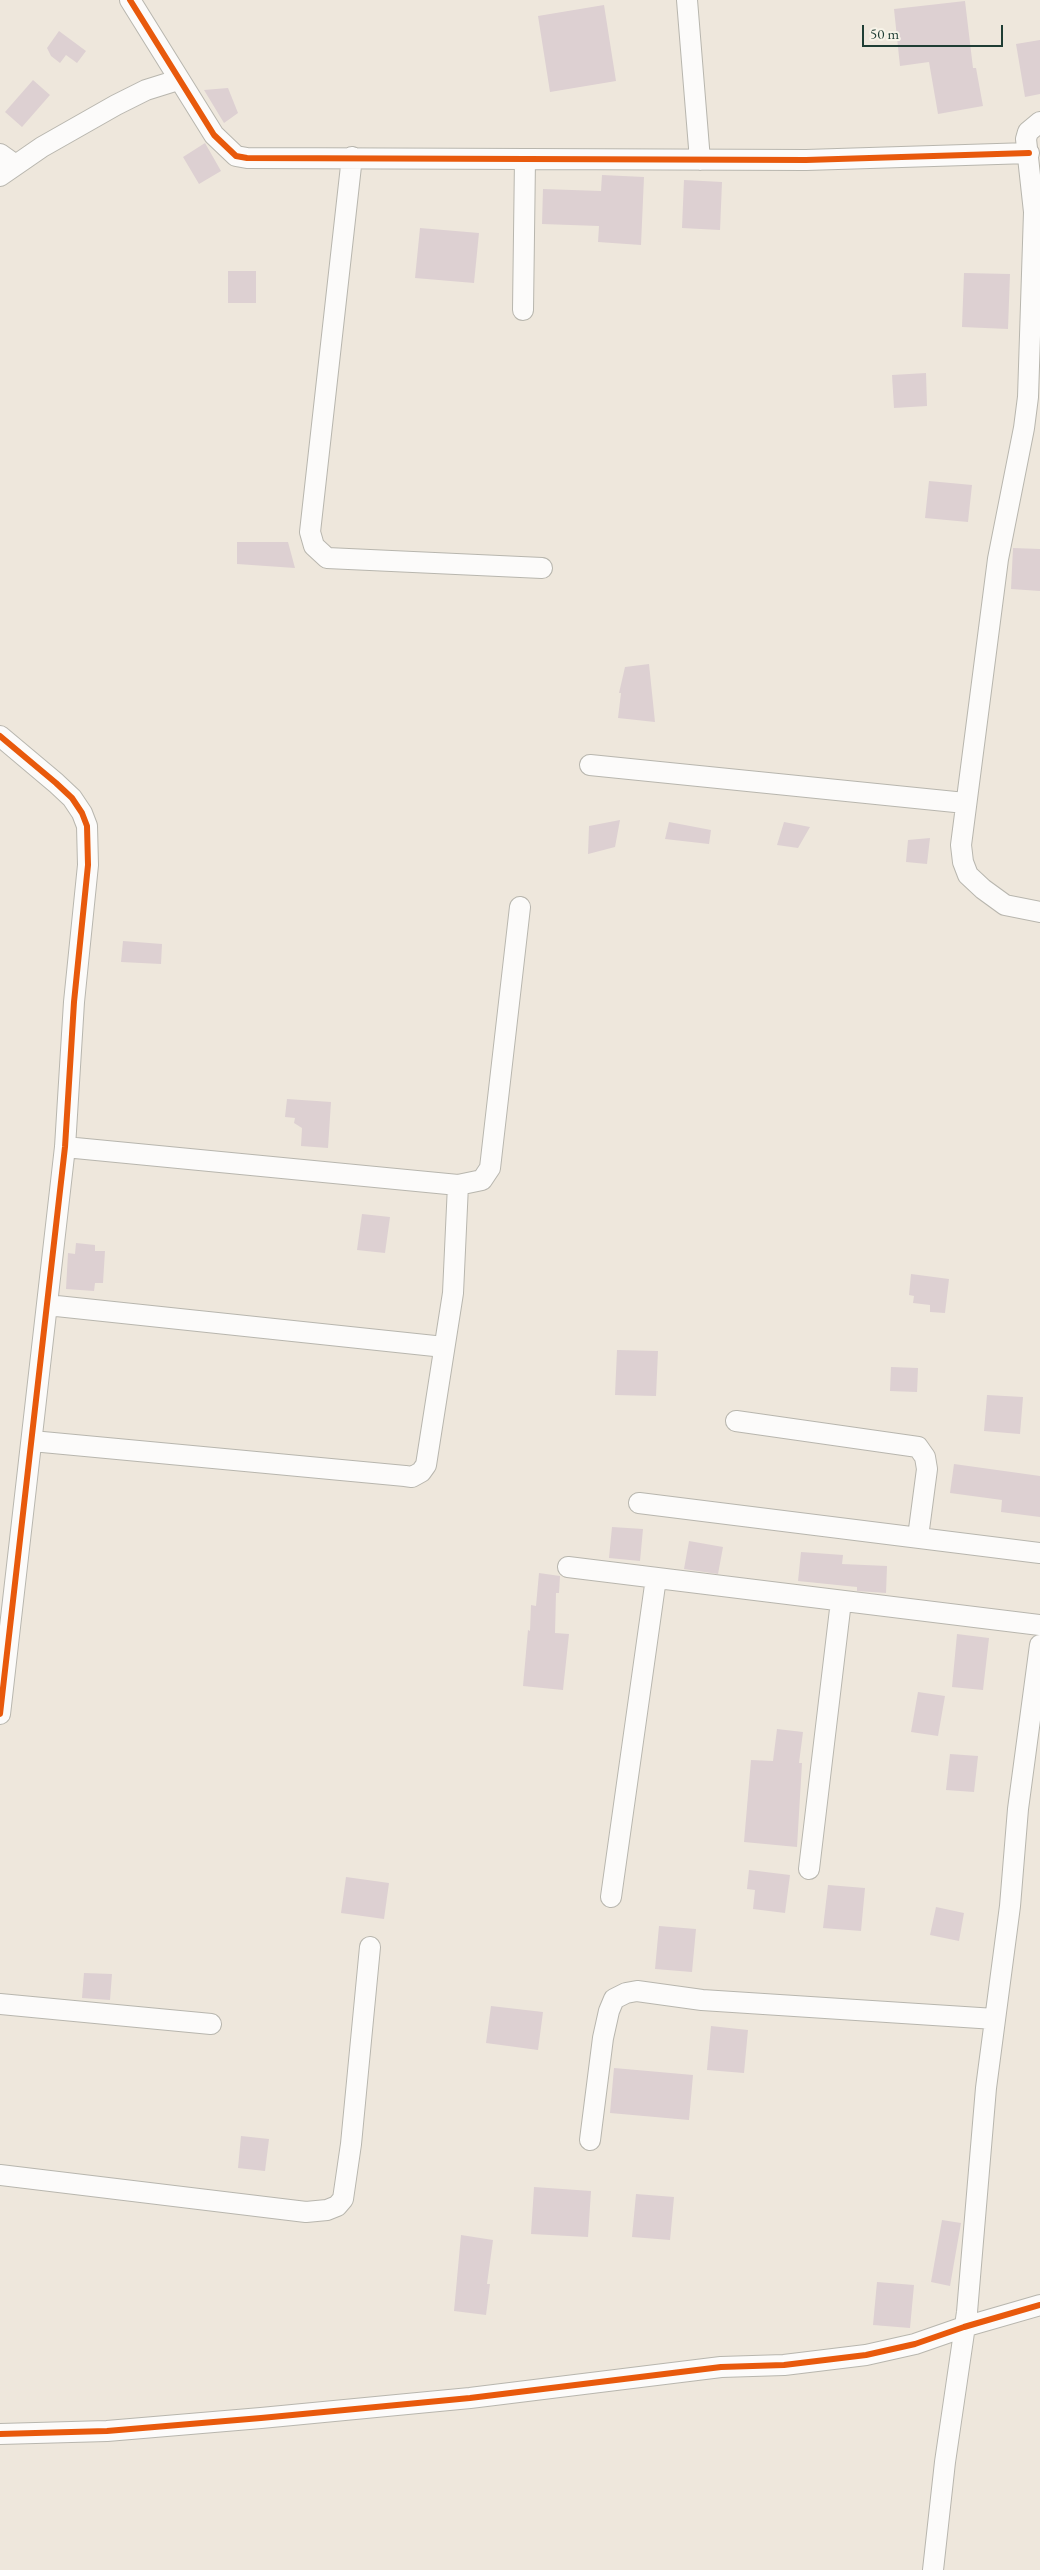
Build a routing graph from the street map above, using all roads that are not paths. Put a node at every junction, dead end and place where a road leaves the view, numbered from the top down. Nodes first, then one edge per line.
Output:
1 (130, 0) edge
2 (688, 0) edge
3 (178, 80) junction
4 (1040, 122) edge
5 (1029, 153) junction
6 (352, 157) junction
7 (525, 159) junction
8 (700, 160) junction
9 (5, 165) edge
10 (523, 310) dead end
11 (542, 568) dead end
12 (0, 736) edge
13 (590, 765) dead end
14 (965, 803) junction
15 (520, 908) dead end
16 (1040, 912) edge
17 (65, 1147) junction
18 (458, 1185) junction
19 (47, 1305) junction
20 (444, 1347) junction
21 (736, 1421) dead end
22 (32, 1441) junction
23 (639, 1503) dead end
24 (918, 1537) junction
25 (1040, 1553) edge
26 (568, 1567) dead end
27 (656, 1578) junction
28 (841, 1601) junction
29 (1040, 1626) edge
30 (4, 1637) edge
31 (1040, 1645) edge
32 (0, 1714) edge
33 (809, 1869) dead end
34 (611, 1897) dead end
35 (370, 1947) dead end
36 (0, 2004) edge
37 (995, 2019) junction
38 (211, 2024) dead end
39 (590, 2140) dead end
40 (0, 2175) edge
41 (1040, 2306) edge
42 (964, 2327) junction
43 (0, 2434) edge
44 (933, 2570) edge

1 - 3 street
2 - 8 street
3 - 6 street
3 - 9 street
4 - 5 street
5 - 8 street
5 - 14 street
6 - 7 street
6 - 11 street
7 - 8 street
7 - 10 street
12 - 17 street
13 - 14 street
14 - 16 street
15 - 18 street
17 - 18 street
17 - 19 street
18 - 20 street
19 - 20 street
19 - 22 street
20 - 22 street
21 - 24 street
22 - 30 street
23 - 24 street
24 - 25 street
26 - 27 street
27 - 28 street
27 - 34 street
28 - 29 street
28 - 33 street
30 - 32 street
31 - 37 street
35 - 40 street
36 - 38 street
37 - 39 street
37 - 42 street
41 - 42 street
42 - 43 street
42 - 44 street

